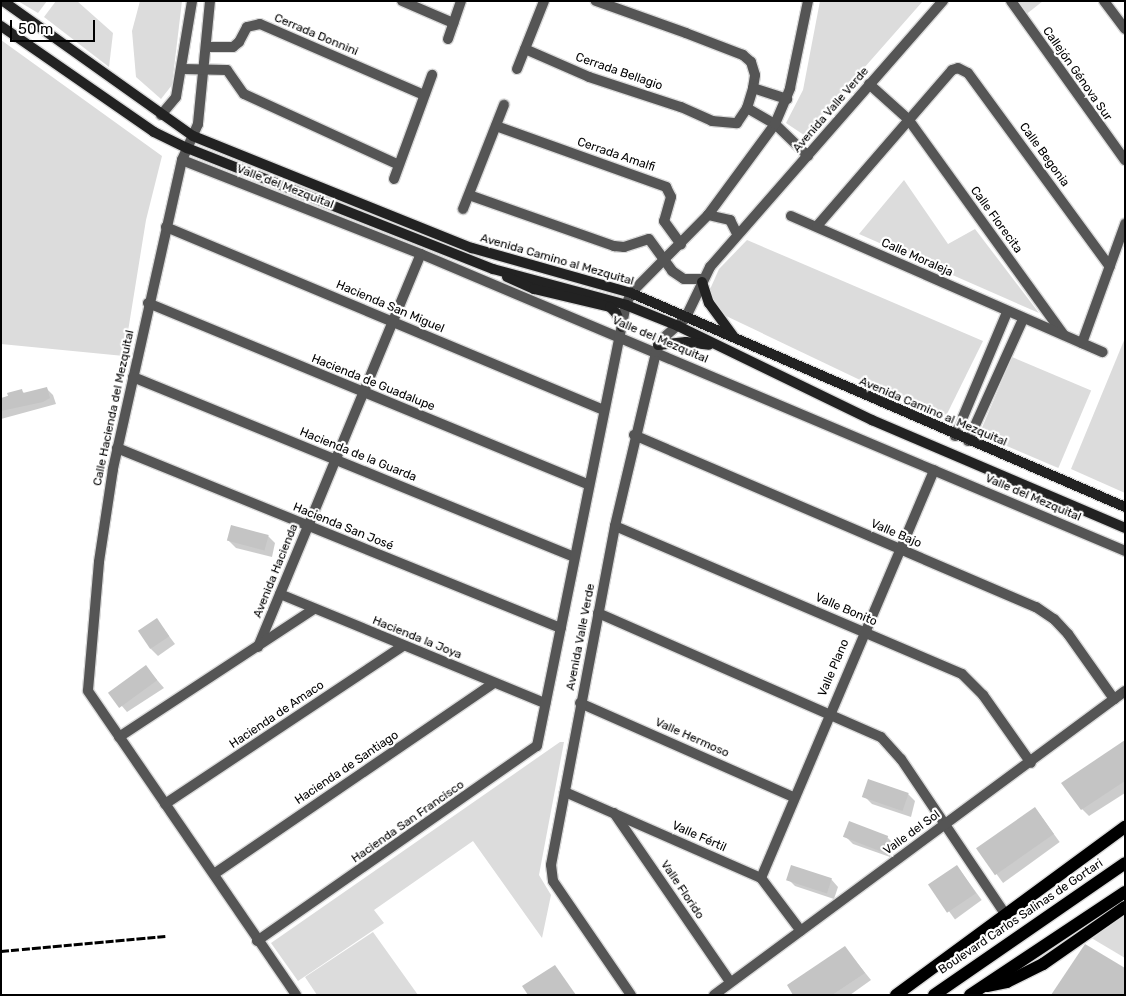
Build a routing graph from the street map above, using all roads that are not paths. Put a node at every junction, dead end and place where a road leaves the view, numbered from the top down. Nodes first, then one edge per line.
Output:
1 (3, 1) edge
2 (192, 1) edge
3 (210, 1) edge
4 (402, 1) edge
5 (461, 1) edge
6 (544, 1) edge
7 (596, 1) edge
8 (943, 1) edge
9 (1011, 1) edge
10 (1104, 1) edge
11 (805, 3) edge
12 (453, 23) junction
13 (1, 26) edge
14 (1125, 29) edge
15 (448, 39) dead end
16 (206, 47) junction
17 (526, 49) junction
18 (183, 69) junction
19 (203, 70) junction
20 (517, 70) dead end
21 (432, 75) dead end
22 (869, 84) junction
23 (753, 88) junction
24 (424, 95) junction
25 (787, 99) junction
26 (504, 105) dead end
27 (747, 108) junction
28 (161, 115) junction
29 (908, 119) junction
30 (776, 124) junction
31 (496, 126) junction
32 (193, 136) junction
33 (187, 148) junction
34 (808, 156) junction
35 (182, 160) junction
36 (1125, 160) edge
37 (399, 165) junction
38 (394, 178) dead end
39 (468, 195) junction
40 (463, 209) dead end
41 (708, 215) junction
42 (792, 216) dead end
43 (1125, 224) edge
44 (817, 226) junction
45 (166, 228) junction
46 (738, 234) junction
47 (681, 244) junction
48 (421, 254) junction
49 (665, 260) junction
50 (1110, 267) junction
51 (493, 270) junction
52 (703, 280) junction
53 (631, 293) junction
54 (148, 303) junction
55 (626, 305) junction
56 (1007, 312) junction
57 (686, 316) junction
58 (1023, 320) junction
59 (392, 322) junction
60 (678, 326) junction
61 (621, 332) junction
62 (1064, 335) junction
63 (735, 338) junction
64 (1082, 343) junction
65 (657, 348) junction
66 (725, 348) junction
67 (1103, 352) dead end
68 (986, 361) junction
69 (1002, 368) junction
70 (133, 377) junction
71 (362, 392) junction
72 (604, 410) junction
73 (634, 435) junction
74 (955, 436) junction
75 (968, 441) junction
76 (117, 448) junction
77 (940, 448) junction
78 (956, 450) junction
79 (336, 459) junction
80 (969, 461) junction
81 (934, 470) junction
82 (588, 484) junction
83 (1125, 507) edge
84 (308, 526) junction
85 (615, 526) junction
86 (1125, 528) edge
87 (898, 549) junction
88 (1125, 551) edge
89 (573, 557) junction
90 (280, 594) junction
91 (314, 609) junction
92 (598, 612) junction
93 (560, 628) junction
94 (864, 631) junction
95 (403, 646) junction
96 (258, 647) junction
97 (494, 683) junction
98 (1125, 691) edge
99 (1114, 699) junction
100 (545, 703) junction
101 (580, 703) junction
102 (828, 713) junction
103 (119, 737) junction
104 (1031, 763) junction
105 (565, 792) junction
106 (793, 797) junction
107 (165, 804) junction
108 (614, 812) junction
109 (944, 825) junction
110 (1125, 827) edge
111 (1125, 863) edge
112 (214, 874) junction
113 (761, 878) junction
114 (1125, 892) edge
115 (1125, 908) edge
116 (1006, 914) junction
117 (801, 931) junction
118 (257, 941) junction
119 (730, 982) junction
120 (974, 991) edge
121 (296, 995) edge
122 (631, 995) edge
123 (714, 995) edge
124 (896, 995) edge
125 (934, 995) edge

1 - 28 main road, Avenida Camino al Mezquital
2 - 18 street
3 - 16 street, Calle Hacienda del Mezquital
4 - 12 street
5 - 12 street
6 - 17 street
7 - 23 street
8 - 22 street, Avenida Valle Verde
9 - 36 street, Callejón Génova Sur
10 - 14 street
11 - 25 street, Avenida Valle Verde
12 - 15 street
13 - 33 main road, Avenida Camino al Mezquital
16 - 19 street, Calle Hacienda del Mezquital
16 - 24 street, Cerrada Donnini
17 - 20 street
17 - 27 street, Cerrada Bellagio
18 - 19 street
18 - 28 street
19 - 32 street, Calle Hacienda del Mezquital
19 - 37 street
21 - 24 street
22 - 29 street, Calle Florecita
22 - 34 street, Avenida Valle Verde
23 - 25 street
23 - 27 street
24 - 37 street
25 - 30 street, Avenida Valle Verde
26 - 31 street
27 - 30 street
28 - 32 main road, Avenida Camino al Mezquital
29 - 44 street
29 - 50 street, Calle Begonia
29 - 62 street, Calle Florecita
30 - 34 street
30 - 41 street, Avenida Valle Verde
31 - 39 street
31 - 47 street, Cerrada Amalfi
32 - 33 street, Calle Hacienda del Mezquital
32 - 53 main road, Avenida Camino al Mezquital
33 - 35 street, Calle Hacienda del Mezquital
33 - 51 main road, Avenida Camino al Mezquital
34 - 46 street, Avenida Valle Verde
35 - 45 street, Calle Hacienda del Mezquital
35 - 48 street, Valle del Mezquital
37 - 38 street
39 - 40 street
39 - 49 street
41 - 46 street
41 - 47 street, Avenida Valle Verde
42 - 44 street, Calle Moraleja
43 - 50 street
44 - 56 street, Calle Moraleja
45 - 54 street, Calle Hacienda del Mezquital
45 - 59 street, Hacienda San Miguel
46 - 52 street, Avenida Valle Verde
47 - 49 street, Avenida Valle Verde
48 - 59 street, Avenida Hacienda
48 - 61 street, Valle del Mezquital
49 - 52 street
49 - 53 street, Avenida Valle Verde
50 - 64 street
51 - 55 main road, Avenida Camino al Mezquital
51 - 61 main road
52 - 57 street, Avenida Valle Verde
52 - 63 main road
53 - 55 street, Avenida Valle Verde
53 - 57 main road, Avenida Camino al Mezquital
54 - 70 street, Calle Hacienda del Mezquital
54 - 71 street, Hacienda de Guadalupe
55 - 60 main road, Avenida Camino al Mezquital
55 - 61 street, Avenida Valle Verde
56 - 58 street, Calle Moraleja
56 - 68 street
57 - 60 street, Avenida Valle Verde
57 - 63 main road, Avenida Camino al Mezquital
58 - 62 street, Calle Moraleja
58 - 69 street
59 - 71 street, Avenida Hacienda
59 - 72 street, Hacienda San Miguel
60 - 65 street, Avenida Valle Verde
60 - 66 main road, Avenida Camino al Mezquital
61 - 65 street, Valle del Mezquital
61 - 72 street, Avenida Valle Verde
62 - 64 street, Calle Moraleja
63 - 74 main road, Avenida Camino al Mezquital
64 - 67 street, Calle Moraleja
65 - 66 main road
65 - 73 street, Avenida Valle Verde
65 - 81 street, Valle del Mezquital
66 - 77 main road, Avenida Camino al Mezquital
68 - 69 street
68 - 74 street
69 - 75 street
70 - 76 street, Calle Hacienda del Mezquital
70 - 79 street, Hacienda de la Guarda
71 - 79 street, Avenida Hacienda
71 - 82 street, Hacienda de Guadalupe
72 - 82 street, Avenida Valle Verde
73 - 85 street, Avenida Valle Verde
73 - 87 street, Valle Bajo
74 - 75 main road, Avenida Camino al Mezquital
74 - 78 main road
75 - 78 main road
75 - 83 main road, Avenida Camino al Mezquital
76 - 84 street, Hacienda San José
76 - 103 street, Calle Hacienda del Mezquital
77 - 78 main road
77 - 80 main road, Avenida Camino al Mezquital
78 - 80 main road
79 - 84 street, Avenida Hacienda
79 - 89 street, Hacienda de la Guarda
80 - 86 main road, Avenida Camino al Mezquital
81 - 87 street, Valle Plano
81 - 88 street, Valle del Mezquital
82 - 89 street, Avenida Valle Verde
84 - 90 street, Avenida Hacienda
84 - 93 street, Hacienda San José
85 - 92 street, Avenida Valle Verde
85 - 94 street, Valle Bonito
87 - 94 street, Valle Plano
87 - 99 street, Valle Bajo
89 - 93 street, Avenida Valle Verde
90 - 91 street, Hacienda la Joya
90 - 96 street, Avenida Hacienda
91 - 95 street, Hacienda la Joya
91 - 96 street, Avenida Hacienda
92 - 101 street, Avenida Valle Verde
92 - 102 street
93 - 100 street, Avenida Valle Verde
94 - 102 street, Valle Plano
94 - 104 street, Valle Bonito
95 - 97 street, Hacienda la Joya
95 - 107 street, Hacienda de Amaco
96 - 103 street, Avenida Hacienda
97 - 100 street, Hacienda la Joya
97 - 112 street, Hacienda de Santiago
98 - 99 street, Valle del Sol
99 - 104 street, Valle del Sol
100 - 118 street, Hacienda San Francisco
101 - 105 street, Avenida Valle Verde
101 - 106 street, Valle Hermoso
102 - 106 street, Valle Plano
102 - 109 street
103 - 107 street
104 - 109 street, Valle del Sol
105 - 108 street, Valle Fértil
105 - 122 street, Avenida Valle Verde
106 - 113 street, Valle Plano
107 - 112 street
108 - 113 street, Valle Fértil
108 - 119 street, Valle Florido
109 - 116 street
109 - 117 street, Valle del Sol
110 - 116 main road
111 - 125 main road, Boulevard Carlos Salinas de Gortari
112 - 118 street
113 - 117 street, Valle Fértil
114 - 120 main road
115 - 120 main road
116 - 124 main road
117 - 119 street, Valle del Sol
118 - 121 street
119 - 123 street, Valle del Sol

